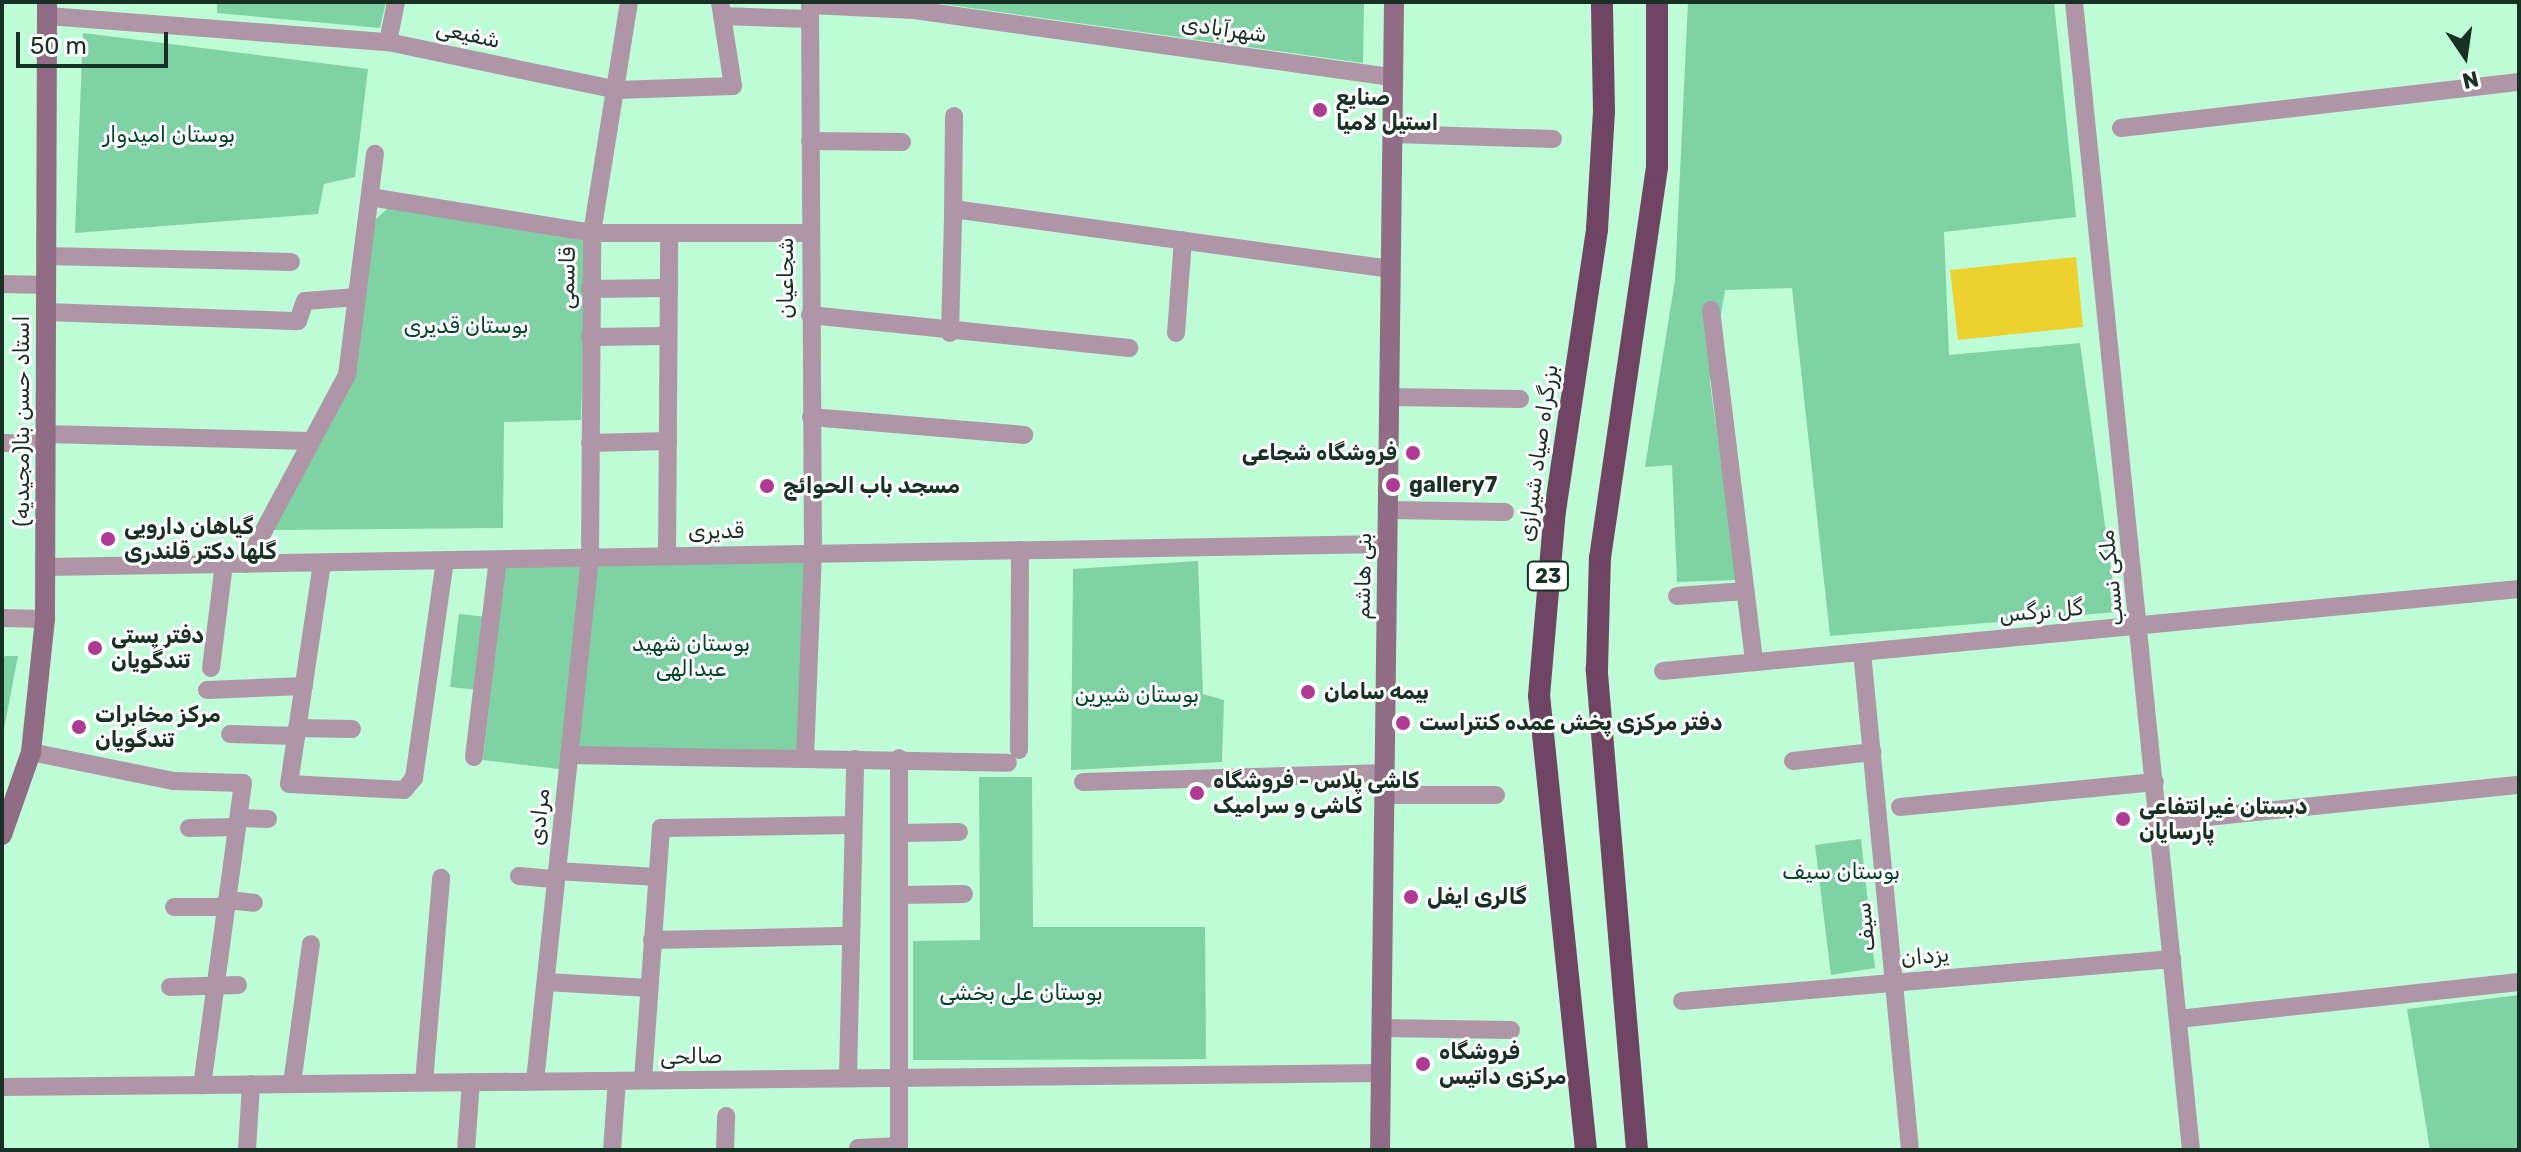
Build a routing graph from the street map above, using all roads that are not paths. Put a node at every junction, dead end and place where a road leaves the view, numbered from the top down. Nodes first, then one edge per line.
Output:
1 (396, 2) edge
2 (629, 2) edge
3 (1394, 2) edge
4 (1602, 2) edge
5 (1657, 2) edge
6 (2074, 2) edge
7 (48, 9) edge
8 (721, 9) edge
9 (810, 9) edge
10 (388, 42) junction
11 (1393, 77) junction
12 (2519, 82) edge
13 (617, 90) junction
14 (954, 116) dead end
15 (2121, 128) dead end
16 (1393, 134) junction
17 (1553, 139) dead end
18 (810, 141) junction
19 (902, 142) dead end
20 (375, 154) dead end
21 (370, 197) junction
22 (953, 215) junction
23 (592, 233) junction
24 (669, 233) junction
25 (810, 233) junction
26 (1183, 240) junction
27 (47, 256) junction
28 (291, 262) dead end
29 (1391, 269) junction
30 (2, 284) edge
31 (47, 285) junction
32 (669, 288) junction
33 (590, 289) junction
34 (357, 297) junction
35 (1711, 310) dead end
36 (47, 312) junction
37 (810, 315) junction
38 (950, 333) junction
39 (1176, 333) dead end
40 (668, 336) junction
41 (590, 337) junction
42 (1129, 348) dead end
43 (1389, 397) junction
44 (1520, 399) dead end
45 (811, 417) junction
46 (1024, 435) dead end
47 (46, 439) junction
48 (309, 441) junction
49 (668, 441) junction
50 (2, 443) edge
51 (590, 443) junction
52 (1388, 510) junction
53 (1505, 512) dead end
54 (1387, 544) junction
55 (1020, 550) junction
56 (813, 554) junction
57 (667, 556) junction
58 (590, 558) junction
59 (445, 560) junction
60 (498, 560) junction
61 (322, 563) junction
62 (224, 564) junction
63 (246, 564) junction
64 (46, 567) junction
65 (2519, 589) edge
66 (1745, 591) junction
67 (1677, 596) dead end
68 (2, 618) edge
69 (45, 619) junction
70 (2140, 625) junction
71 (1862, 652) junction
72 (1754, 662) junction
73 (211, 668) dead end
74 (1663, 671) dead end
75 (304, 686) junction
76 (207, 690) dead end
77 (352, 729) dead end
78 (297, 732) junction
79 (230, 734) dead end
80 (31, 752) junction
81 (1872, 752) junction
82 (569, 755) junction
83 (474, 757) dead end
84 (899, 758) junction
85 (805, 759) junction
86 (855, 759) junction
87 (1793, 761) dead end
88 (1385, 773) junction
89 (1083, 782) dead end
90 (2155, 782) junction
91 (2519, 785) edge
92 (1384, 795) junction
93 (1496, 795) dead end
94 (1900, 807) dead end
95 (7, 810) edge
96 (268, 819) dead end
97 (2159, 822) junction
98 (238, 823) junction
99 (853, 825) junction
100 (189, 828) dead end
101 (959, 832) dead end
102 (899, 833) junction
103 (2, 835) edge
104 (557, 875) junction
105 (519, 876) dead end
106 (657, 877) junction
107 (441, 878) dead end
108 (964, 894) dead end
109 (899, 895) junction
110 (227, 903) junction
111 (254, 903) dead end
112 (174, 907) dead end
113 (851, 936) junction
114 (652, 940) junction
115 (311, 944) dead end
116 (2172, 959) junction
117 (546, 982) junction
118 (1894, 982) junction
119 (2519, 982) edge
120 (238, 985) dead end
121 (170, 987) dead end
122 (215, 988) junction
123 (649, 988) junction
124 (1682, 1001) dead end
125 (2178, 1019) junction
126 (1381, 1028) junction
127 (1511, 1030) dead end
128 (1381, 1073) junction
129 (848, 1078) junction
130 (900, 1078) junction
131 (643, 1080) junction
132 (535, 1081) junction
133 (617, 1081) junction
134 (424, 1082) junction
135 (471, 1082) junction
136 (251, 1084) junction
137 (292, 1084) junction
138 (202, 1085) junction
139 (2, 1087) edge
140 (726, 1116) dead end
141 (858, 1148) edge
142 (899, 1148) edge
143 (247, 1150) edge
144 (466, 1150) edge
145 (612, 1150) edge
146 (725, 1150) edge
147 (1380, 1150) edge
148 (1586, 1150) edge
149 (1637, 1150) edge
150 (1910, 1150) edge
151 (2191, 1150) edge

1 - 10 street
2 - 13 street, قاسمی
3 - 11 main road, بنی هاشم
4 - 148 highway, بزرگراه صیاد شیرازی / 23
5 - 149 highway, 23
6 - 70 street, ملکی نسب
7 - 10 street, شفیعی
7 - 27 main road, استاد حسن بنا(مجیدیه)
8 - 9 street, شهرآبادی
8 - 13 street, شفیعی
9 - 11 street, شهرآبادی
9 - 18 street, شجاعیان
10 - 13 street, شفیعی
11 - 16 main road, بنی هاشم
12 - 15 street
13 - 23 street, قاسمی
14 - 22 street
16 - 17 street
16 - 29 main road, بنی هاشم
18 - 19 street
18 - 25 street, شجاعیان
20 - 21 street
21 - 23 street
21 - 34 street
22 - 26 street
22 - 38 street
23 - 24 street
23 - 33 street, قاسمی
24 - 25 street
24 - 32 street
25 - 37 street, شجاعیان
26 - 29 street
26 - 39 street
27 - 28 street
27 - 31 main road, استاد حسن بنا(مجیدیه)
29 - 43 main road, بنی هاشم
30 - 31 street
31 - 36 main road, استاد حسن بنا(مجیدیه)
32 - 33 street
32 - 40 street
33 - 41 street, قاسمی
34 - 36 street
34 - 48 street
35 - 66 street
36 - 47 main road, استاد حسن بنا(مجیدیه)
37 - 38 street
37 - 45 street, شجاعیان
38 - 42 street
40 - 41 street
40 - 49 street
41 - 51 street, قاسمی
43 - 44 street
43 - 52 main road, بنی هاشم
45 - 46 street
45 - 56 street, شجاعیان
47 - 48 street
47 - 50 street
47 - 64 main road, استاد حسن بنا(مجیدیه)
48 - 63 street
49 - 51 street
49 - 57 street
51 - 58 street, قاسمی
52 - 53 street
52 - 54 main road, بنی هاشم
54 - 55 street, قدیری
54 - 88 main road, بنی هاشم
55 - 56 street, قدیری
55 - 84 street
56 - 57 street, قدیری
56 - 85 street, شجاعیان
57 - 58 street, قدیری
58 - 60 street, قدیری
58 - 82 street, مرادی
59 - 60 street, قدیری
59 - 61 street, قدیری
59 - 78 street
60 - 83 street
61 - 63 street, قدیری
61 - 75 street
62 - 63 street, قدیری
62 - 64 street, قدیری
62 - 73 street
64 - 69 main road, استاد حسن بنا(مجیدیه)
65 - 70 street, گل نرگس
66 - 67 street
66 - 72 street
68 - 69 street
69 - 80 main road, استاد حسن بنا(مجیدیه)
70 - 71 street, گل نرگس
70 - 90 street, ملکی نسب
71 - 72 street, گل نرگس
71 - 81 street, سیف
72 - 74 street, گل نرگس
75 - 76 street
75 - 78 street
77 - 78 street
78 - 79 street
80 - 95 main road, استاد حسن بنا(مجیدیه)
80 - 98 street
81 - 87 street
81 - 118 street, سیف
82 - 85 street
82 - 104 street, مرادی
84 - 86 street
84 - 102 street
85 - 86 street
86 - 99 street
88 - 89 street
88 - 92 main road, بنی هاشم
90 - 94 street
90 - 97 street, ملکی نسب
91 - 97 street
92 - 93 street
92 - 126 main road, بنی هاشم
95 - 103 main road, استاد حسن بنا(مجیدیه)
96 - 98 street
97 - 116 street, ملکی نسب
98 - 100 street
98 - 110 street
99 - 106 street
99 - 113 street
101 - 102 street
102 - 109 street
104 - 105 street
104 - 106 street
104 - 117 street, مرادی
106 - 114 street
107 - 134 street
108 - 109 street
109 - 130 street
110 - 111 street
110 - 112 street
110 - 122 street
113 - 114 street
113 - 129 street
114 - 123 street
115 - 137 street
116 - 118 street, یزدان
116 - 125 street, ملکی نسب
117 - 123 street
117 - 132 street, مرادی
118 - 124 street, یزدان
118 - 150 street, سیف
119 - 125 street
120 - 122 street
121 - 122 street
122 - 138 street
123 - 131 street
125 - 151 street, ملکی نسب
126 - 127 street
126 - 128 main road, بنی هاشم
128 - 130 street, صالحی
128 - 147 main road, بنی هاشم
129 - 130 street, صالحی
129 - 131 street, صالحی
130 - 142 street
131 - 133 street, صالحی
132 - 133 street, صالحی
132 - 135 street, صالحی
133 - 145 street
134 - 135 street, صالحی
134 - 137 street, صالحی
135 - 144 street
136 - 137 street, صالحی
136 - 138 street, صالحی
136 - 143 street
138 - 139 street, صالحی
140 - 146 street
141 - 142 street

